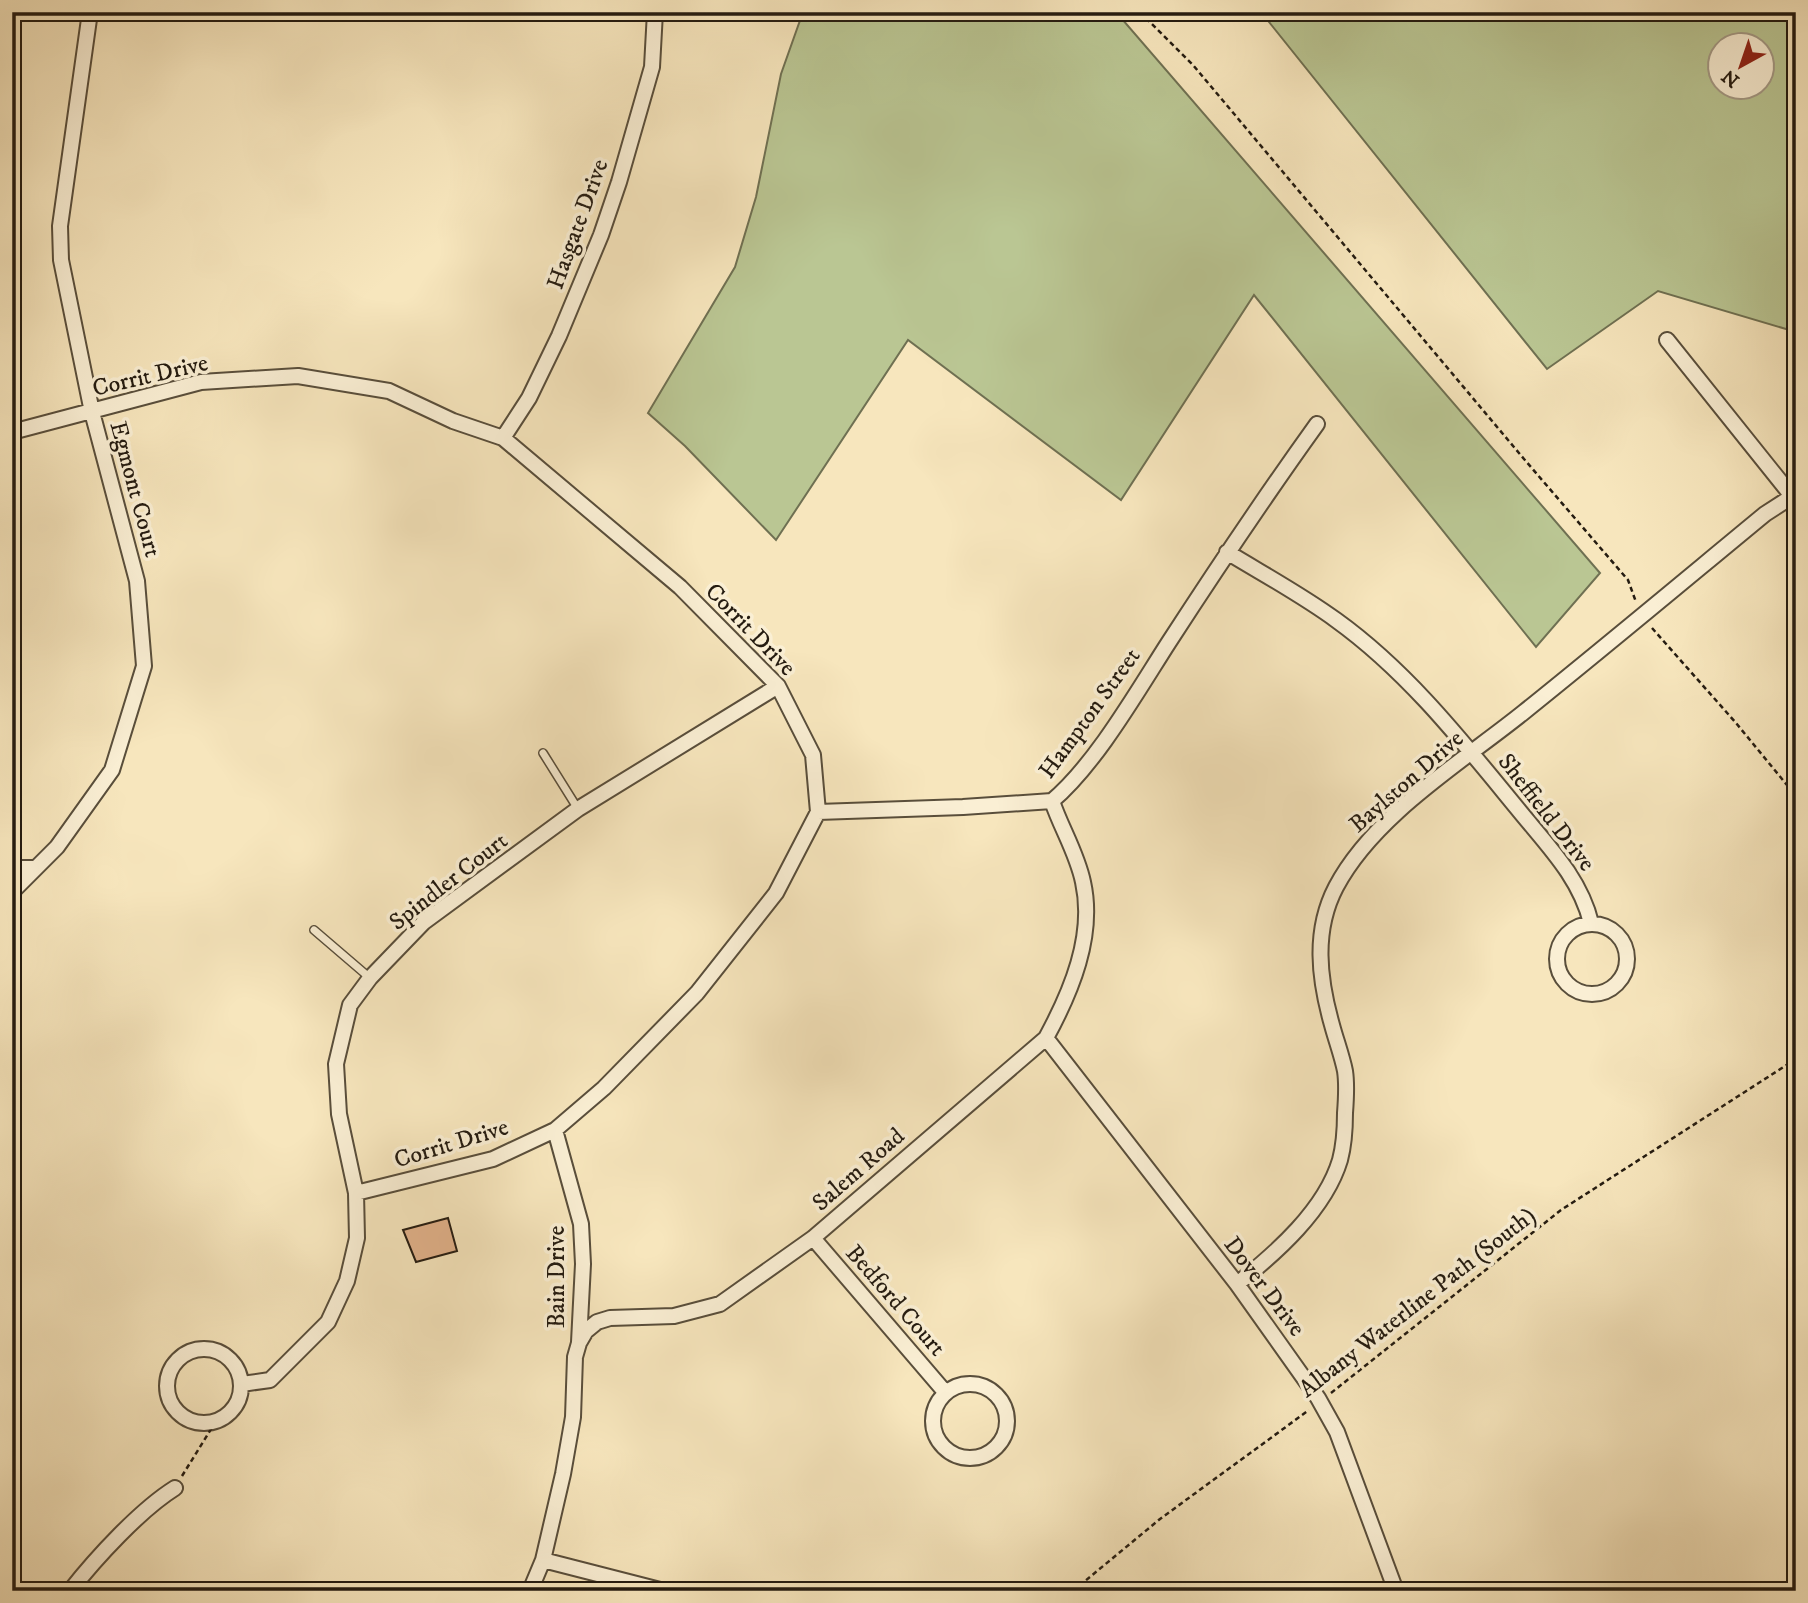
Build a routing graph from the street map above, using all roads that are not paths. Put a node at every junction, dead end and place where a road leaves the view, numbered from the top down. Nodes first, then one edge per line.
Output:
1 (90, 12) edge
2 (655, 12) edge
3 (1667, 340) dead end
4 (92, 412) junction
5 (1317, 424) dead end
6 (12, 432) edge
7 (503, 438) junction
8 (1794, 495) edge
9 (1227, 552) junction
10 (778, 685) junction
11 (542, 753) dead end
12 (1472, 754) junction
13 (1052, 801) junction
14 (579, 808) junction
15 (818, 813) junction
16 (12, 867) edge
17 (36, 868) junction
18 (12, 892) edge
19 (1591, 923) junction
20 (314, 930) dead end
21 (370, 978) junction
22 (1046, 1038) junction
23 (555, 1130) junction
24 (356, 1194) junction
25 (813, 1238) junction
26 (1237, 1284) junction
27 (579, 1343) junction
28 (242, 1384) junction
29 (946, 1392) junction
30 (175, 1488) road end
31 (543, 1560) junction
32 (70, 1591) edge
33 (530, 1591) edge
34 (664, 1591) edge
35 (1396, 1591) edge

1 - 4 street, Egmont Court
2 - 7 street, Hasgate Drive
3 - 8 street
4 - 6 street, Corrit Drive
4 - 7 street, Corrit Drive
4 - 17 street, Egmont Court
5 - 9 street, Hampton Street
7 - 10 street, Corrit Drive
8 - 12 street, Baylston Drive
9 - 12 street, Sheffield Drive
9 - 13 street, Hampton Street
10 - 14 street, Spindler Court
10 - 15 street, Corrit Drive
11 - 14 lane
12 - 19 street, Sheffield Drive
12 - 26 street, Baylston Drive
13 - 15 street, Hampton Street
13 - 22 street, Salem Road
14 - 21 street, Spindler Court
15 - 23 street, Corrit Drive
16 - 17 street
17 - 18 street, Egmont Court
19 - 19 street
20 - 21 lane
21 - 24 street, Spindler Court
22 - 25 street, Salem Road
22 - 26 street, Dover Drive
23 - 24 street, Corrit Drive
23 - 27 street, Bain Drive
24 - 28 street, Spindler Court
25 - 27 street, Salem Road
25 - 29 street, Bedford Court
26 - 35 street, Dover Drive
27 - 31 street
28 - 28 street
29 - 29 street, Bedford Court
30 - 32 street
31 - 33 street
31 - 34 street

